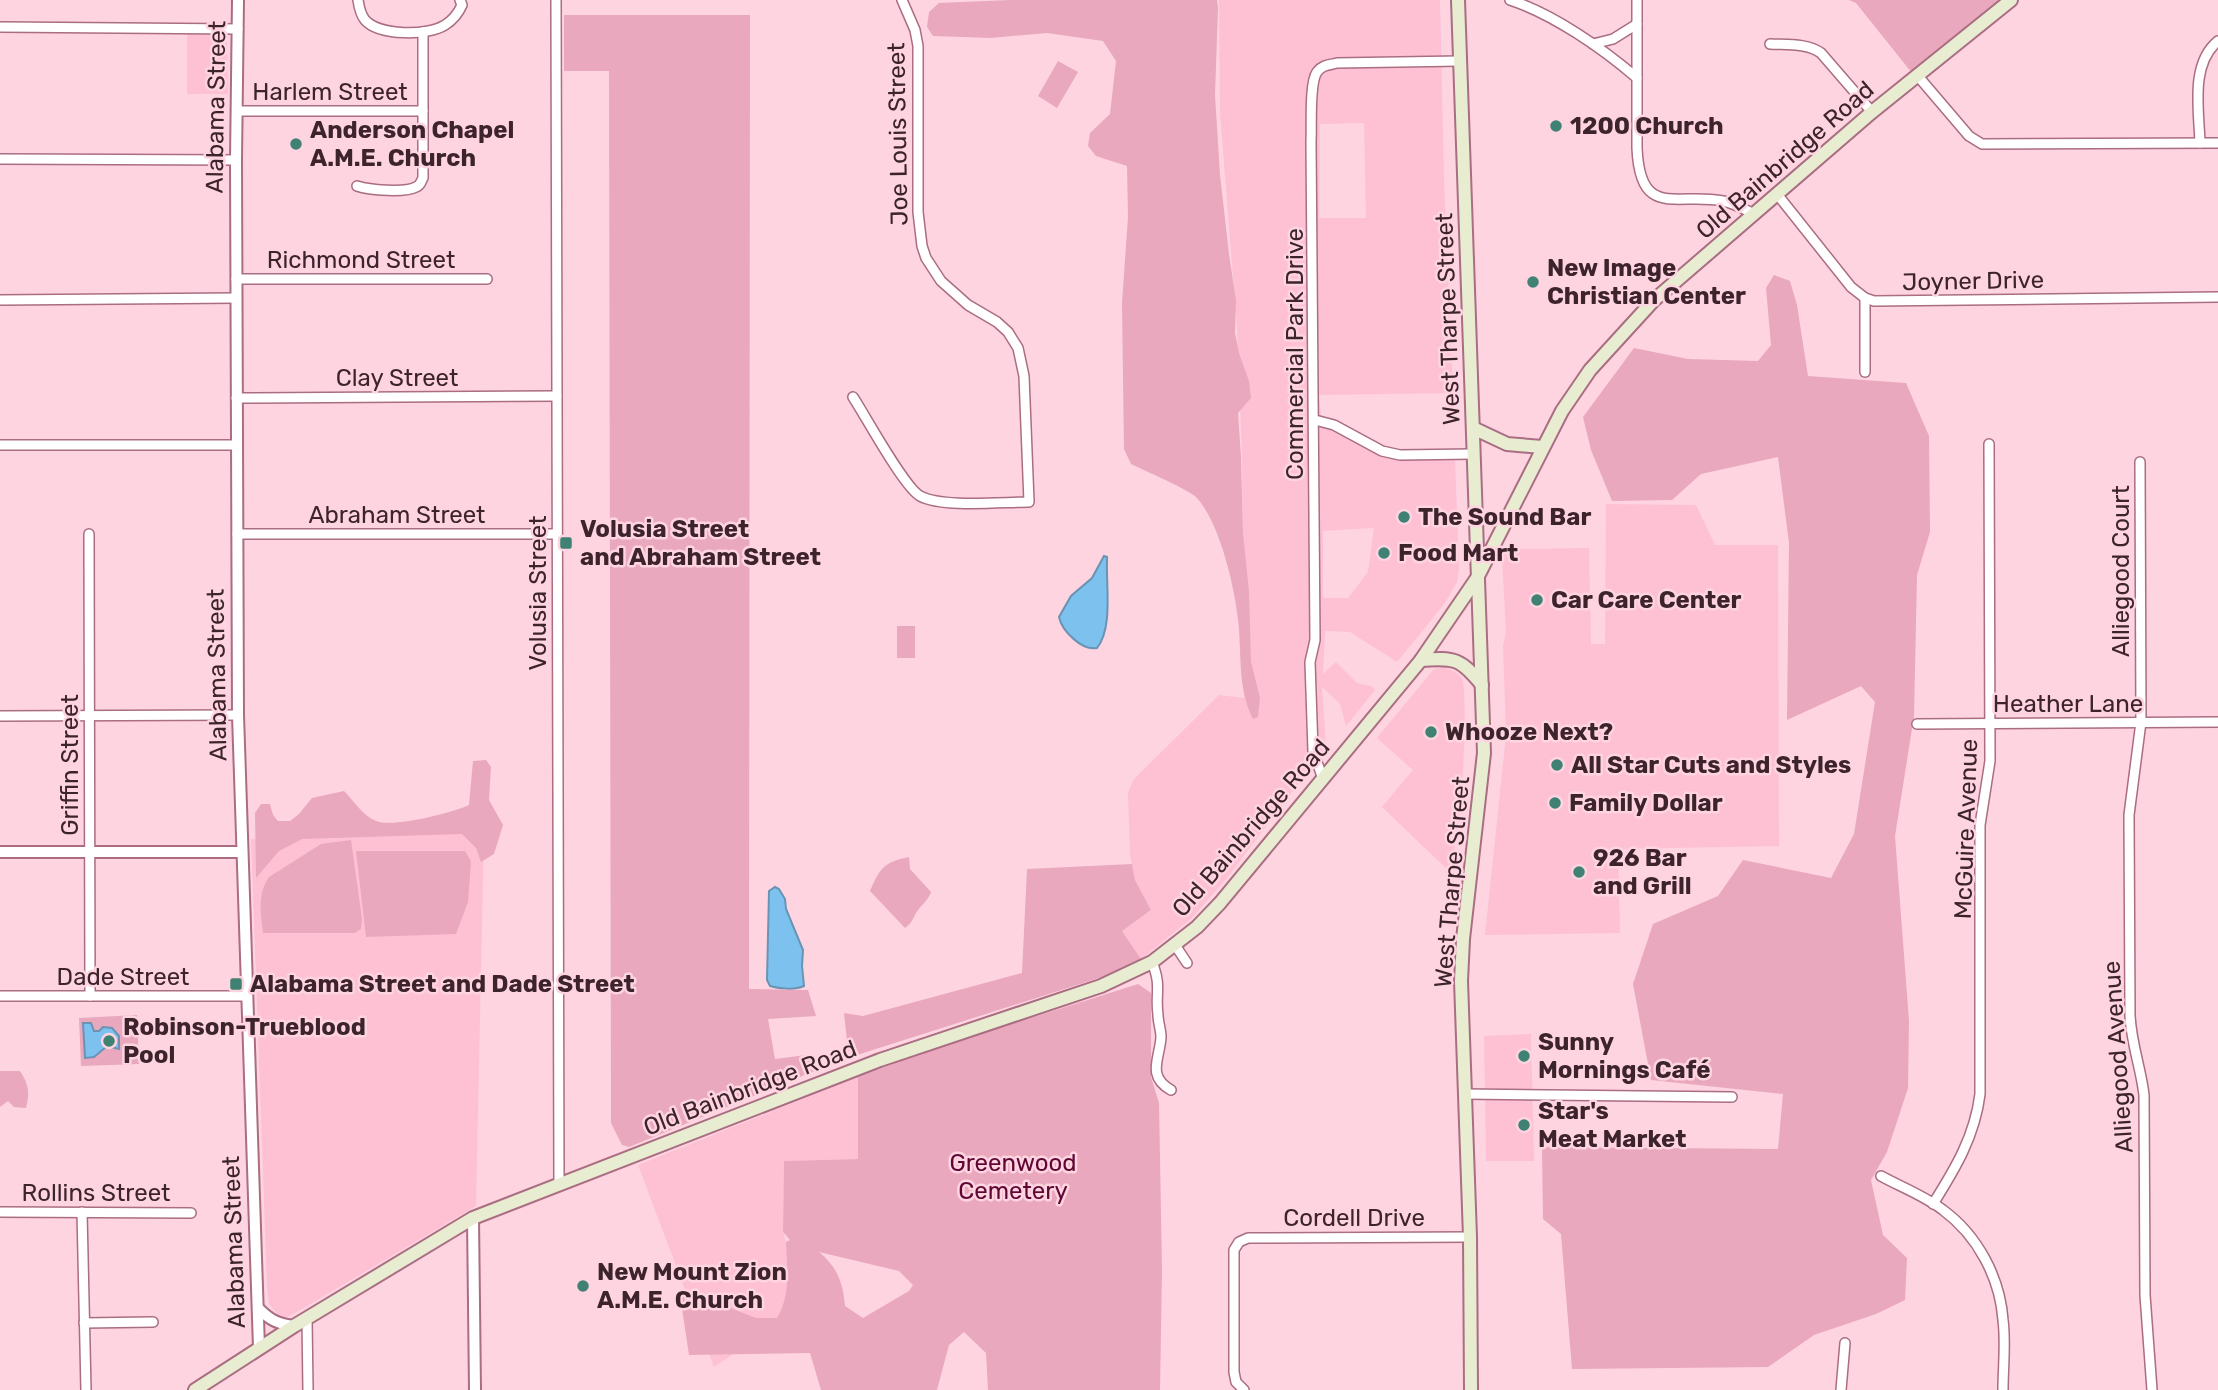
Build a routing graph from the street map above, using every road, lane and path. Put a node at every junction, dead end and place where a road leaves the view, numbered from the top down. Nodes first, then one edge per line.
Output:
1 (238, 0) edge
2 (358, 0) edge
3 (460, 0) edge
4 (556, 0) edge
5 (902, 0) edge
6 (1458, 0) edge
7 (1510, 0) edge
8 (1637, 0) edge
9 (2011, 0) edge
10 (1637, 23) junction
11 (0, 27) edge
12 (238, 29) junction
13 (423, 32) junction
14 (2218, 41) edge
15 (1593, 44) junction
16 (1770, 44) dead end
17 (1460, 61) junction
18 (1917, 75) junction
19 (1637, 78) junction
20 (237, 111) junction
21 (423, 111) junction
22 (1872, 111) junction
23 (2218, 143) edge
24 (2200, 144) junction
25 (0, 159) edge
26 (236, 160) junction
27 (357, 186) dead end
28 (1777, 194) junction
29 (1754, 214) junction
30 (236, 279) junction
31 (487, 279) dead end
32 (2218, 297) edge
33 (236, 298) junction
34 (1865, 298) junction
35 (0, 300) edge
36 (1865, 372) dead end
37 (557, 396) junction
38 (853, 397) dead end
39 (236, 398) junction
40 (1315, 420) junction
41 (1473, 428) junction
42 (1989, 444) dead end
43 (0, 445) edge
44 (236, 445) junction
45 (1542, 447) junction
46 (1473, 454) junction
47 (2140, 462) dead end
48 (89, 534) dead end
49 (237, 534) junction
50 (556, 534) junction
51 (1477, 578) junction
52 (1421, 660) junction
53 (1482, 685) junction
54 (238, 715) junction
55 (0, 716) edge
56 (89, 716) junction
57 (2141, 722) junction
58 (2218, 722) edge
59 (1990, 723) junction
60 (1917, 724) dead end
61 (1323, 779) junction
62 (0, 852) edge
63 (242, 852) junction
64 (90, 853) junction
65 (1175, 945) junction
66 (1152, 962) junction
67 (1187, 963) dead end
68 (0, 996) edge
69 (90, 996) junction
70 (246, 996) junction
71 (1171, 1090) dead end
72 (1465, 1094) junction
73 (1732, 1097) dead end
74 (1881, 1176) dead end
75 (559, 1185) junction
76 (1933, 1204) junction
77 (0, 1212) edge
78 (82, 1212) junction
79 (191, 1213) dead end
80 (473, 1218) junction
81 (1470, 1237) junction
82 (258, 1308) junction
83 (307, 1318) junction
84 (153, 1322) dead end
85 (84, 1323) junction
86 (294, 1326) junction
87 (1844, 1343) dead end
88 (259, 1348) junction
89 (1241, 1388) edge
90 (86, 1390) edge
91 (195, 1390) edge
92 (308, 1390) edge
93 (475, 1390) edge
94 (1471, 1390) edge
95 (1841, 1390) edge
96 (2003, 1390) edge
97 (2152, 1390) edge

1 - 12 street, Alabama Street
2 - 13 street
3 - 13 street
4 - 37 street, Volusia Street
5 - 38 street, Joe Louis Street
6 - 17 main road, West Tharpe Street
7 - 15 street
8 - 10 street
9 - 18 main road, Old Bainbridge Road
10 - 15 street
10 - 19 street
11 - 12 street
12 - 20 street, Alabama Street
13 - 21 street
14 - 24 street
15 - 19 street
16 - 22 street
17 - 40 street, Commercial Park Drive
17 - 41 main road, West Tharpe Street
18 - 22 main road, Old Bainbridge Road
18 - 24 street
19 - 29 street
20 - 21 street, Harlem Street
20 - 26 street, Alabama Street
21 - 27 street
22 - 28 main road, Old Bainbridge Road
23 - 24 street
25 - 26 street
26 - 30 street, Alabama Street
28 - 29 main road, Old Bainbridge Road
28 - 34 street
29 - 45 main road, Old Bainbridge Road
30 - 31 street, Richmond Street
30 - 33 street, Alabama Street
32 - 34 street, Joyner Drive
33 - 35 street
33 - 39 street, Alabama Street
34 - 36 street
37 - 39 street, Clay Street
37 - 50 street, Volusia Street
39 - 44 street, Alabama Street
40 - 46 street
40 - 61 street, Commercial Park Drive
41 - 45 main road
41 - 46 main road, West Tharpe Street
42 - 59 street, McGuire Avenue
43 - 44 street
44 - 49 street, Alabama Street
45 - 51 main road, Old Bainbridge Road
46 - 51 main road, West Tharpe Street
47 - 57 street, Alliegood Court
48 - 56 street, Griffin Street
49 - 50 street, Abraham Street
49 - 54 street, Alabama Street
50 - 75 street, Volusia Street
51 - 52 main road, Old Bainbridge Road
51 - 53 main road, West Tharpe Street
52 - 53 main road
52 - 61 main road, Old Bainbridge Road
53 - 72 main road, West Tharpe Street
54 - 56 street
54 - 63 street, Alabama Street
55 - 56 street
56 - 64 street, Griffin Street
57 - 58 street, Heather Lane
57 - 59 street, Heather Lane
57 - 97 street, Alliegood Avenue
59 - 60 street, Heather Lane
59 - 76 street, McGuire Avenue
61 - 65 main road, Old Bainbridge Road
62 - 64 street
63 - 64 street
63 - 70 street, Alabama Street
64 - 69 street, Griffin Street
65 - 66 main road, Old Bainbridge Road
65 - 67 street
66 - 71 street
66 - 75 main road, Old Bainbridge Road
68 - 69 street, Dade Street
69 - 70 street, Dade Street
70 - 82 street, Alabama Street
72 - 73 street
72 - 81 main road, West Tharpe Street
74 - 76 street
75 - 80 main road, Old Bainbridge Road
76 - 96 street
77 - 78 street, Rollins Street
78 - 79 street, Rollins Street
78 - 85 street
80 - 83 main road, Old Bainbridge Road
80 - 93 street
81 - 89 street, Cordell Drive
81 - 94 main road, West Tharpe Street
82 - 86 street
82 - 88 street, Alabama Street
83 - 86 main road, Old Bainbridge Road
83 - 92 street
84 - 85 street
85 - 90 street
86 - 88 main road, Old Bainbridge Road
87 - 95 street
88 - 91 main road, Old Bainbridge Road

